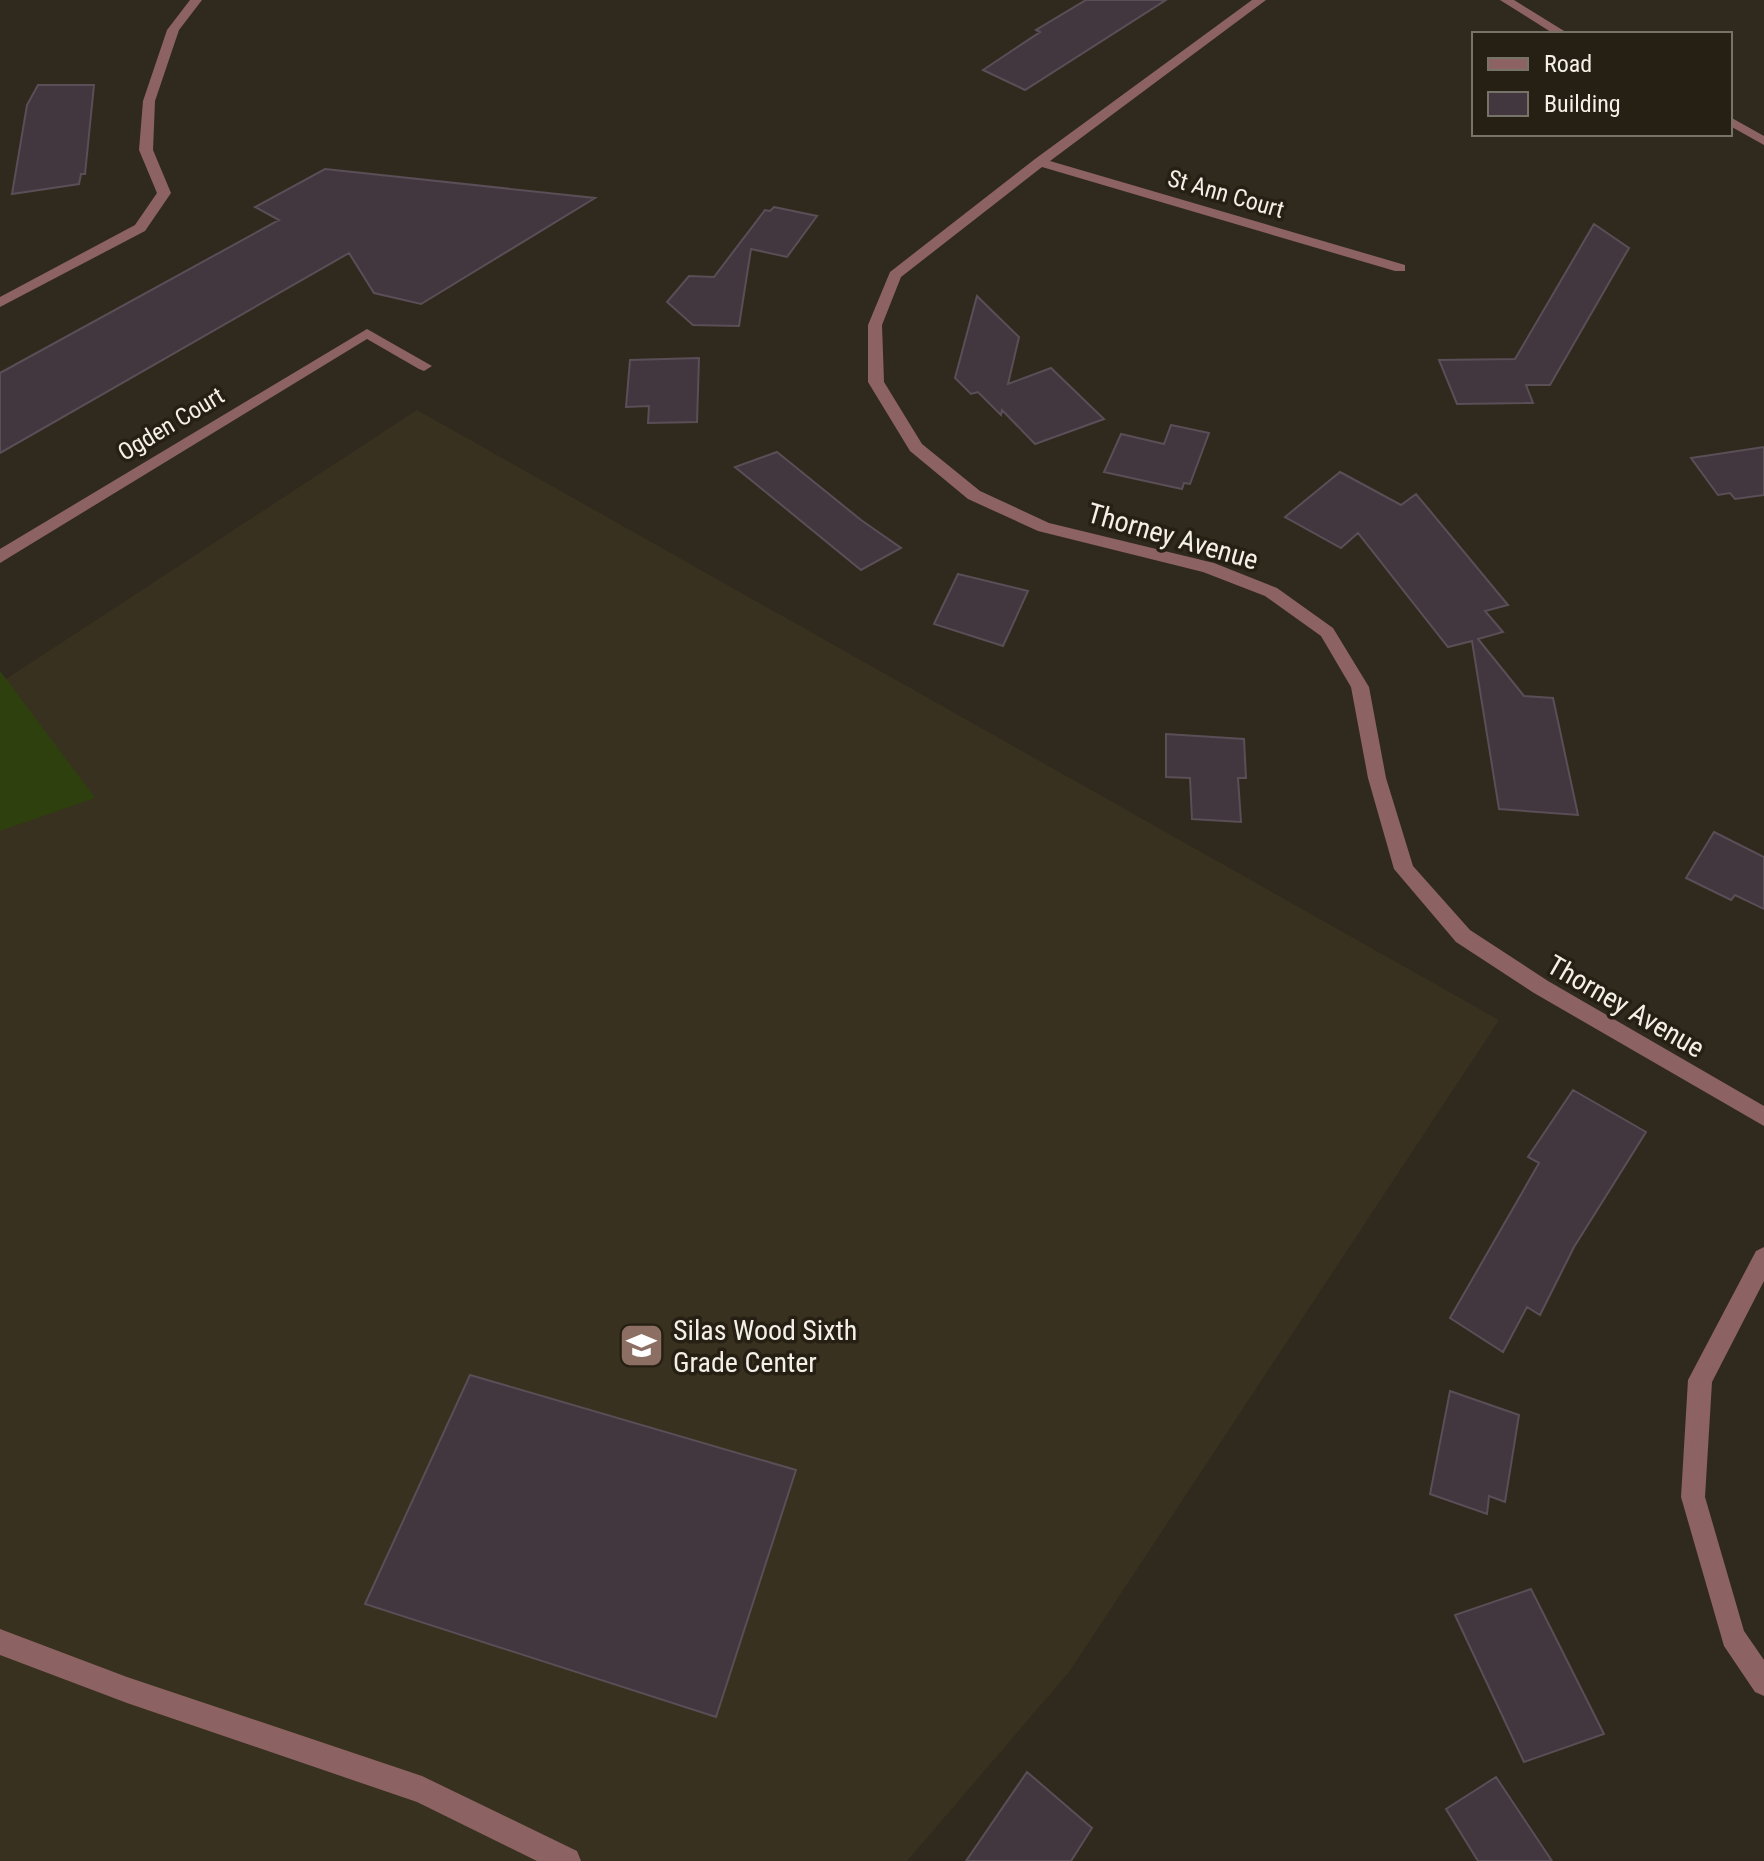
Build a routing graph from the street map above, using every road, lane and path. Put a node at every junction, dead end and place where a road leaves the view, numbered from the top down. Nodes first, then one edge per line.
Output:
1 (196, 0) edge
2 (1260, 0) edge
3 (1506, 0) edge
4 (1560, 32) edge
5 (1732, 122) edge
6 (1764, 141) edge
7 (1040, 162) junction
8 (1400, 268) dead end
9 (0, 303) edge
10 (424, 366) dead end
11 (0, 557) edge
12 (1764, 1117) edge
13 (1764, 1258) edge
14 (0, 1642) edge
15 (1764, 1683) edge
16 (567, 1861) edge

1 - 9 street
2 - 7 street, Thorney Avenue
3 - 4 street
5 - 6 street
7 - 8 street, St Ann Court
7 - 12 street, Thorney Avenue
10 - 11 street, Ogden Court
13 - 15 street
14 - 16 street

